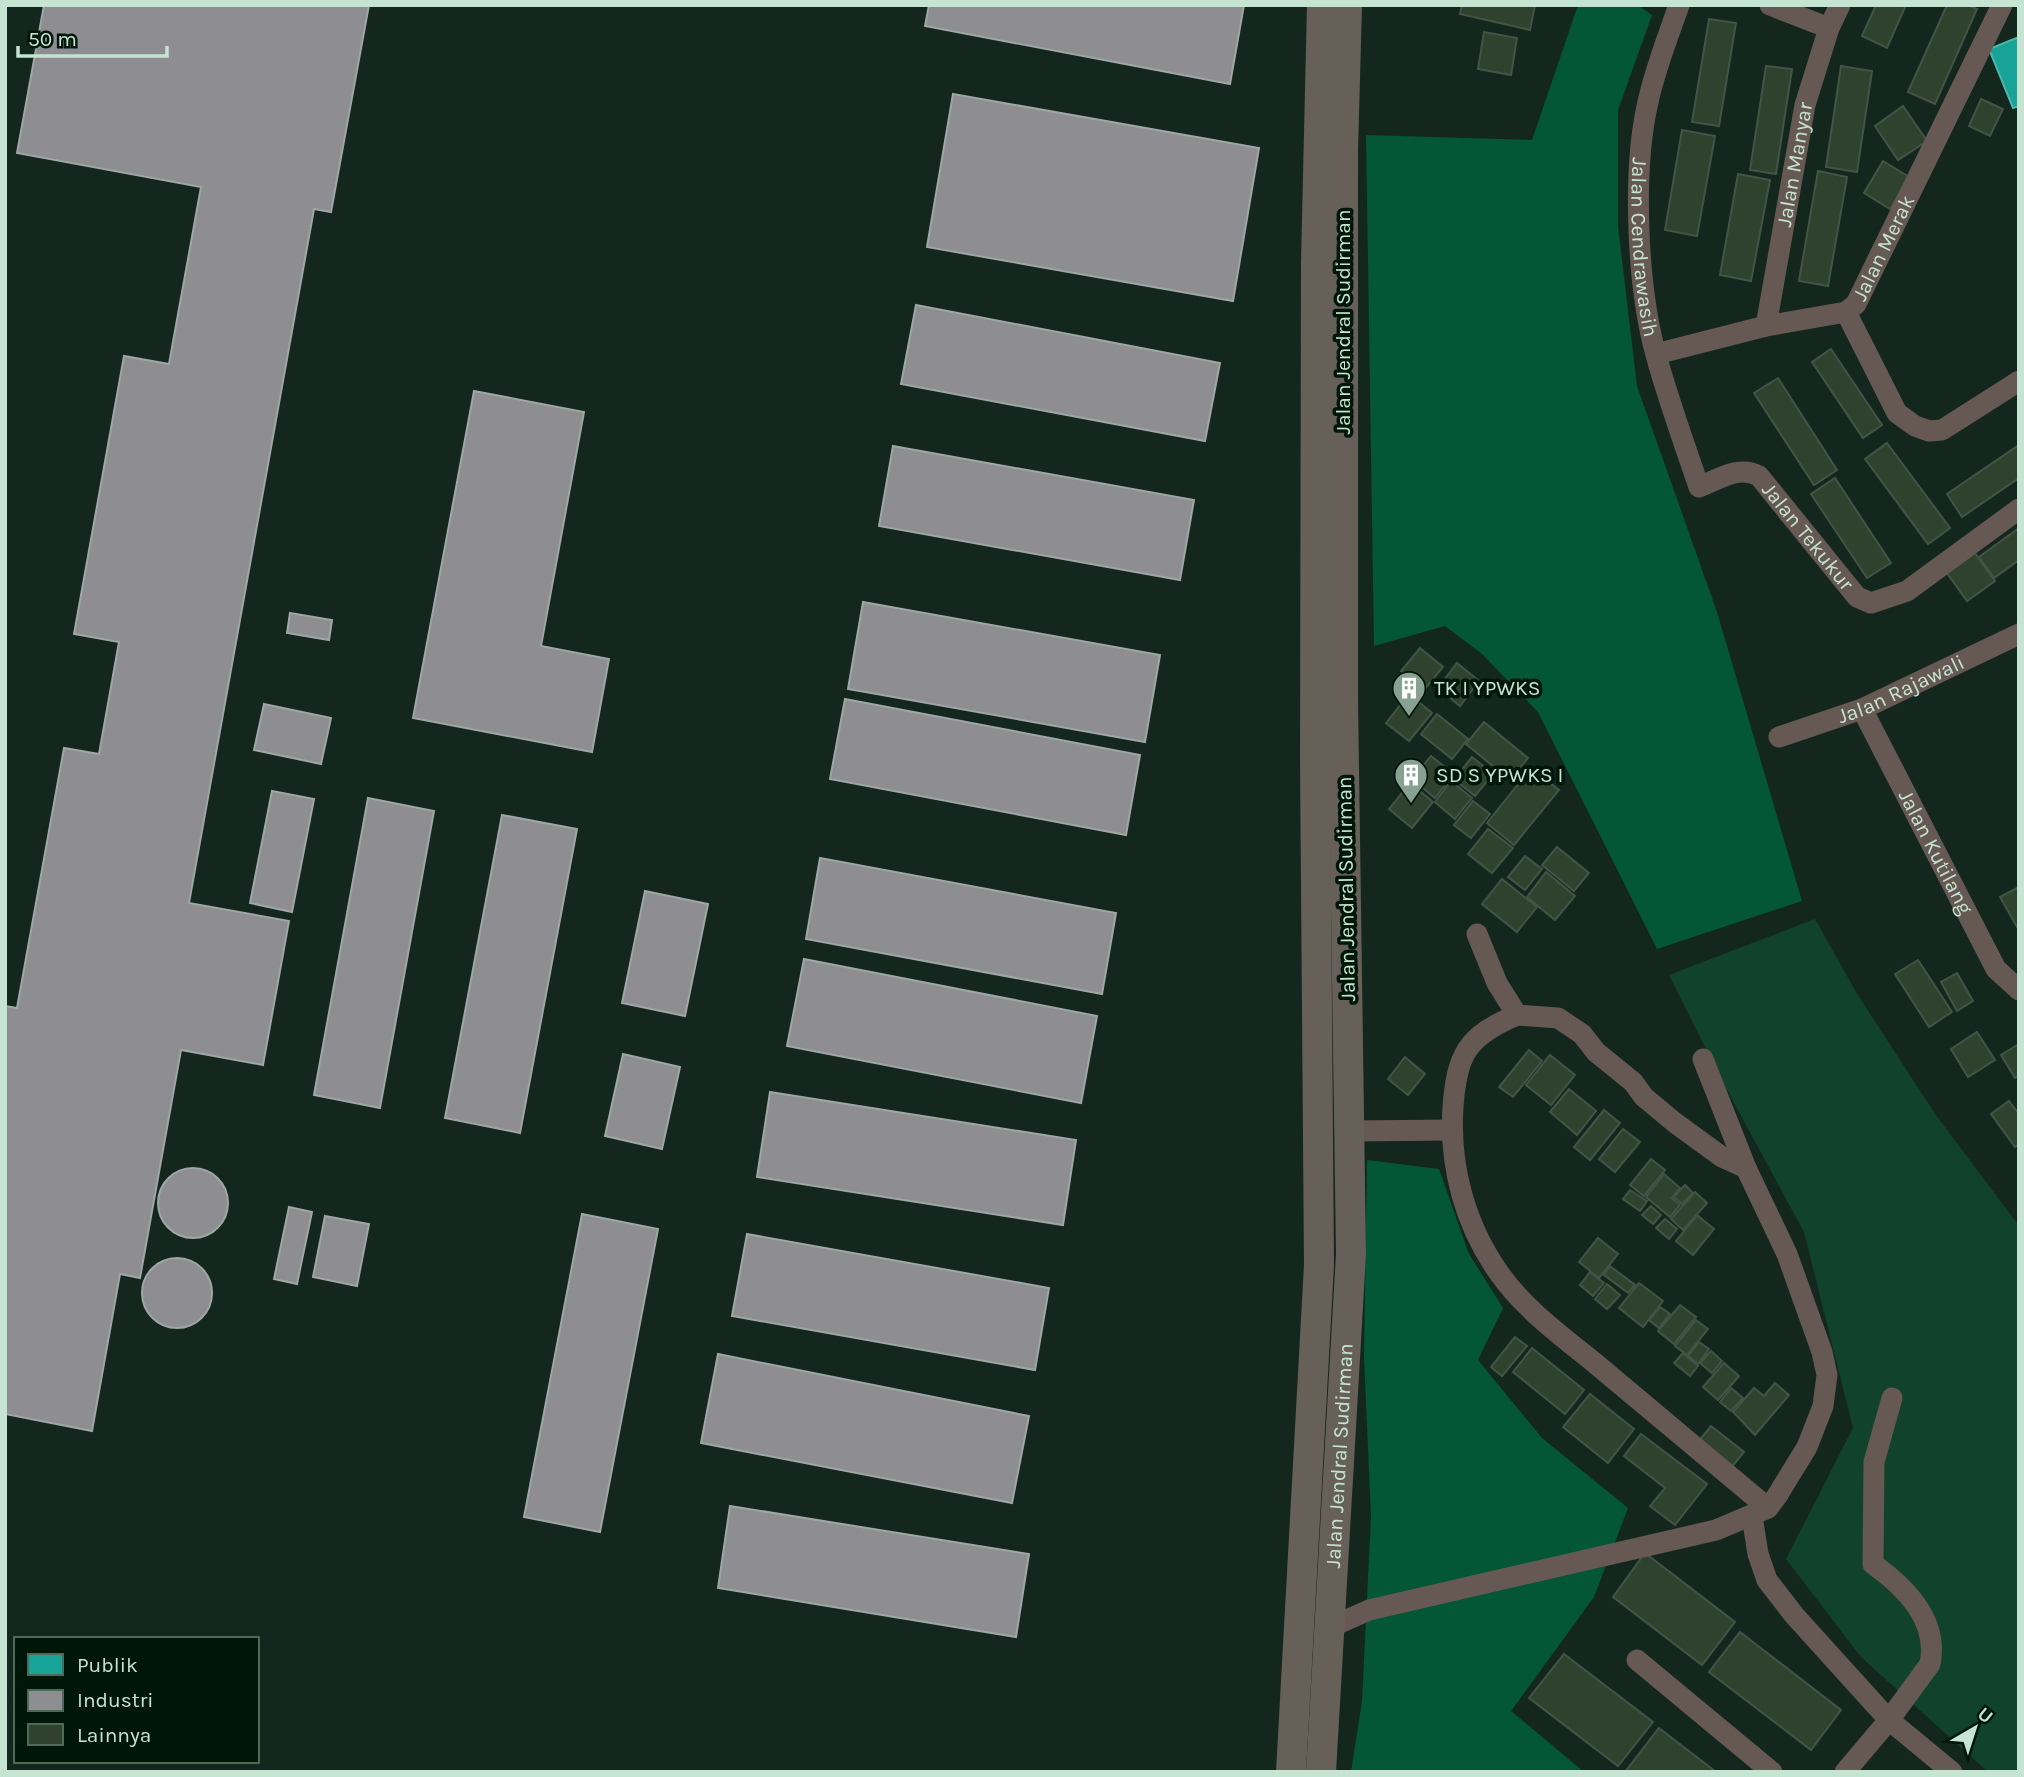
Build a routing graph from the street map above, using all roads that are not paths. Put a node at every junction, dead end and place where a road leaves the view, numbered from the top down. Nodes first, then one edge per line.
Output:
1 (1322, 5) edge
2 (1347, 5) edge
3 (1679, 5) edge
4 (1770, 5) edge
5 (1840, 5) edge
6 (2002, 5) edge
7 (1829, 28) junction
8 (1846, 312) junction
9 (1766, 326) junction
10 (1656, 354) junction
11 (2019, 381) edge
12 (1699, 487) joint
13 (2019, 509) edge
14 (2019, 634) edge
15 (1862, 709) junction
16 (1779, 737) dead end
17 (1477, 934) dead end
18 (2019, 990) edge
19 (1517, 1016) junction
20 (1703, 1059) dead end
21 (1452, 1130) junction
22 (1350, 1131) junction
23 (1746, 1168) junction
24 (1892, 1398) dead end
25 (1760, 1512) junction
26 (1331, 1627) junction
27 (1637, 1660) dead end
28 (1889, 1720) junction
29 (1291, 1772) edge
30 (1321, 1772) edge
31 (1772, 1772) edge
32 (1845, 1772) edge
33 (1952, 1772) edge

1 - 29 highway, Jalan Jendral Sudirman
2 - 22 highway, Jalan Jendral Sudirman
3 - 10 street, Jalan Cendrawasih
4 - 7 street
5 - 7 street, Jalan Manyar
6 - 8 street, Jalan Merak
7 - 9 street, Jalan Manyar
8 - 9 street, Jalan Merak
8 - 11 street
9 - 10 street, Jalan Merak
10 - 12 street, Jalan Cendrawasih
12 - 13 street, Jalan Tekukur
14 - 15 street, Jalan Rajawali
15 - 16 street, Jalan Rajawali
15 - 18 street, Jalan Kutilang
17 - 19 street
19 - 21 street
19 - 23 street
20 - 23 street
21 - 22 street
21 - 25 street
22 - 26 highway, Jalan Jendral Sudirman
23 - 25 street
24 - 28 street
25 - 26 street
25 - 28 street
26 - 30 highway, Jalan Jendral Sudirman
27 - 31 street
28 - 32 street
28 - 33 street

